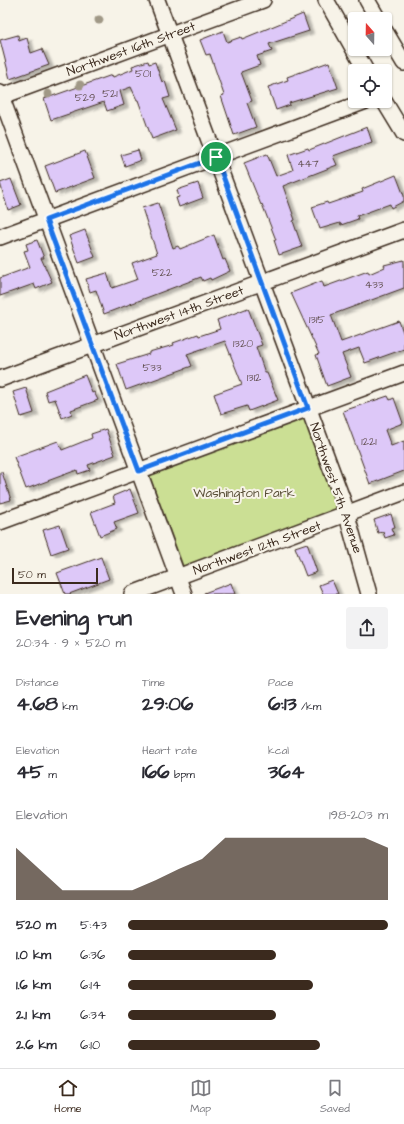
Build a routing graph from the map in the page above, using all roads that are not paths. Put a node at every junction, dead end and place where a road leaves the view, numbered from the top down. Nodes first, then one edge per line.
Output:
1 (157, 0) edge
2 (262, 0) edge
3 (326, 0) edge
4 (367, 0) edge
5 (374, 12) edge
6 (170, 34) junction
7 (392, 43) edge
8 (404, 63) edge
9 (362, 64) edge
10 (0, 96) edge
11 (348, 108) edge
12 (388, 108) edge
13 (404, 134) edge
14 (216, 157) junction
15 (46, 220) junction
16 (404, 230) edge
17 (0, 237) edge
18 (262, 282) junction
19 (92, 344) junction
20 (404, 373) edge
21 (0, 379) edge
22 (308, 408) junction
23 (139, 471) junction
24 (404, 492) edge
25 (347, 514) junction
26 (0, 522) edge
27 (178, 577) junction
28 (132, 594) edge
29 (184, 594) edge
30 (370, 594) edge

1 - 6 street, Northwest 5th Avenue
2 - 6 street, Northwest 16th Street
3 - 9 street
4 - 5 street
6 - 10 street, Northwest 16th Street
6 - 14 street, Northwest 5th Avenue
7 - 8 street
10 - 15 street
11 - 14 street
12 - 13 street
14 - 15 street
14 - 18 street, Northwest 5th Avenue
15 - 17 street
15 - 19 street
16 - 18 street, Northwest 14th Street
18 - 19 street, Northwest 14th Street
18 - 22 street, Northwest 5th Avenue
19 - 21 street, Northwest 14th Street
19 - 23 street
20 - 22 street
22 - 23 street
22 - 25 street, Northwest 5th Avenue
23 - 26 street
23 - 27 street
24 - 25 street, Northwest 12th Street
25 - 27 street, Northwest 12th Street
25 - 30 street, Northwest 5th Avenue
27 - 28 street, Northwest 12th Street
27 - 29 street

